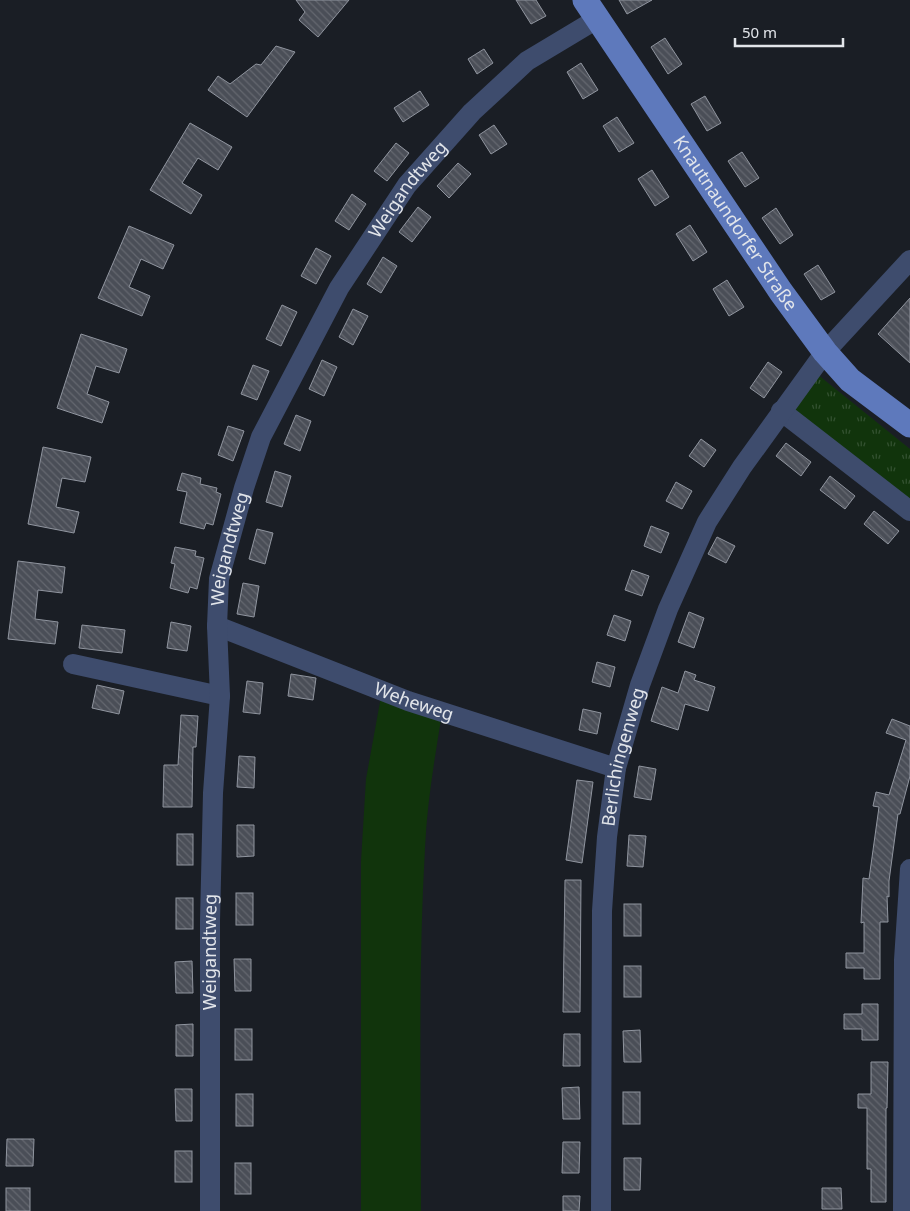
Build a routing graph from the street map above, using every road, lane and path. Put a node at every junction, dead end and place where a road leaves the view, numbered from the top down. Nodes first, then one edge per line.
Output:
1 (591, 9) edge
2 (910, 260) edge
3 (825, 352) junction
4 (781, 411) junction
5 (910, 425) edge
6 (910, 512) edge
7 (217, 626) junction
8 (73, 664) dead end
9 (220, 696) junction
10 (616, 768) junction
11 (910, 868) edge
12 (210, 1211) edge
13 (601, 1211) edge
14 (903, 1211) edge

1 - 3 main road, Knautnaundorfer Straße
1 - 7 street, Weigandtweg
2 - 3 street, Berlichingenweg
3 - 4 street, Berlichingenweg
3 - 5 main road, Knautnaundorfer Straße
4 - 6 street
4 - 10 street, Berlichingenweg
7 - 9 street, Weigandtweg
7 - 10 street, Weheweg
8 - 9 street
9 - 12 street, Weigandtweg
10 - 13 street, Berlichingenweg
11 - 14 street

